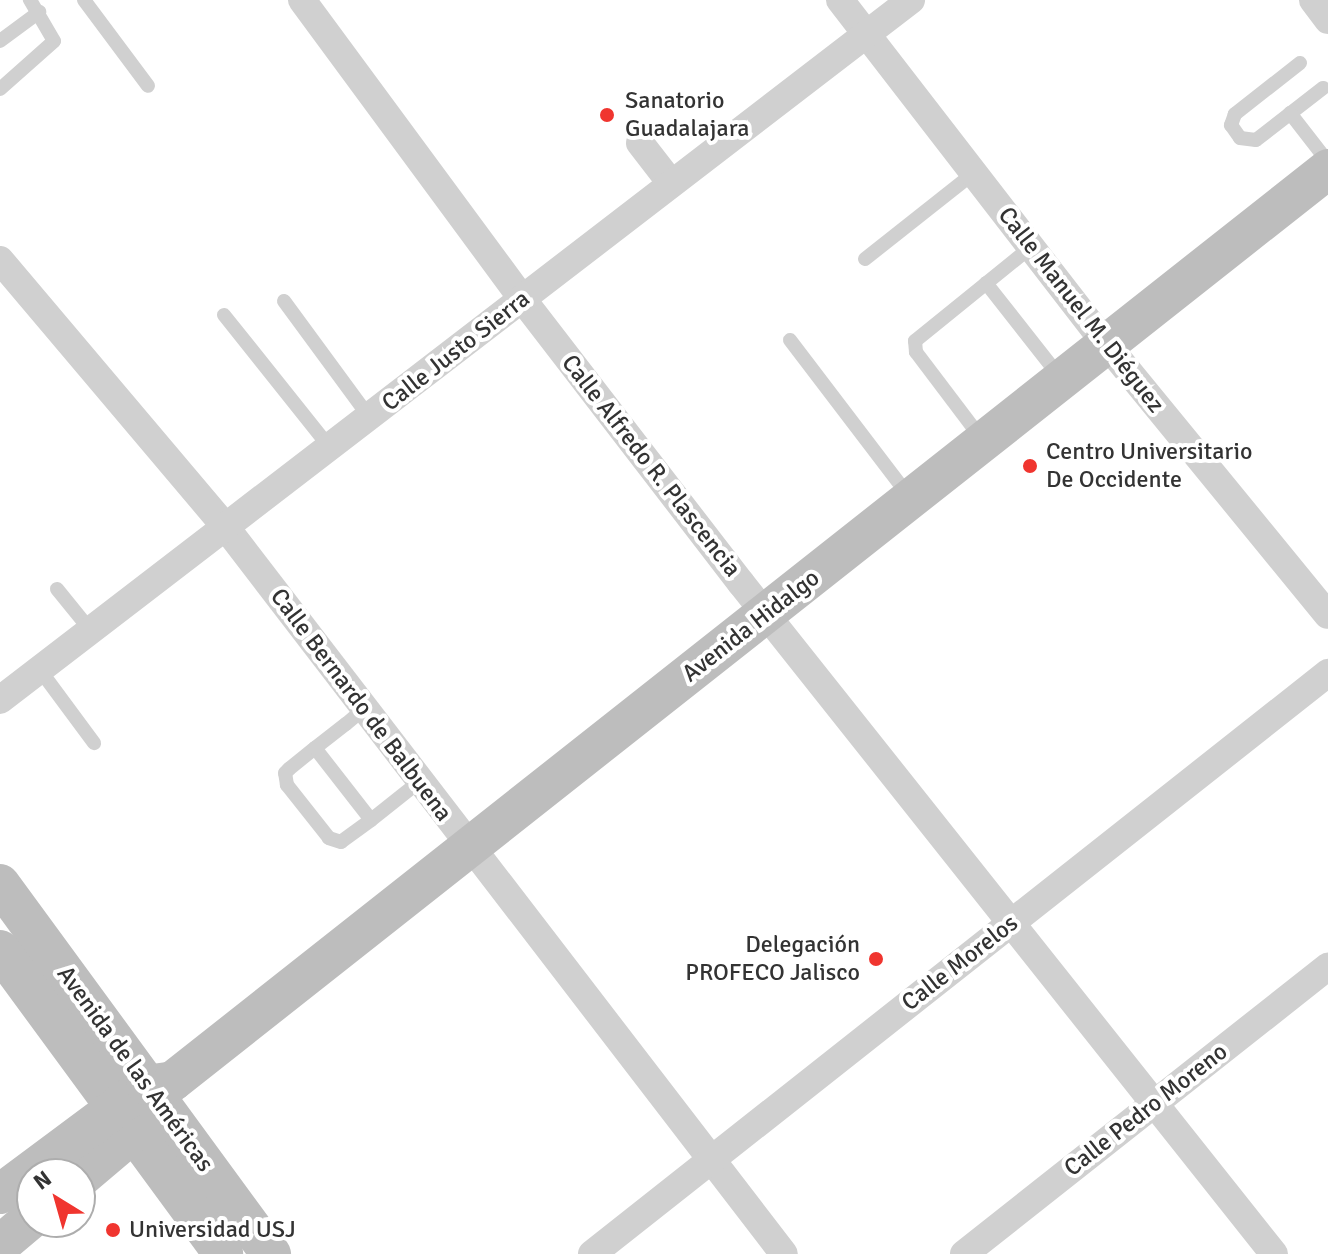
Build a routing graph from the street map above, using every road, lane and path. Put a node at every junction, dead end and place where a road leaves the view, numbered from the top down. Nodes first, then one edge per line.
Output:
1 (84, 0) edge
2 (840, 0) edge
3 (911, 0) edge
4 (1313, 0) edge
5 (308, 2) edge
6 (34, 6) edge
7 (1328, 20) edge
8 (866, 35) junction
9 (0, 41) edge
10 (1300, 63) dead end
11 (148, 86) dead end
12 (1323, 88) dead end
13 (0, 89) edge
14 (1290, 113) junction
15 (640, 143) dead end
16 (1328, 162) edge
17 (1328, 169) edge
18 (974, 173) junction
19 (671, 183) junction
20 (1031, 247) junction
21 (865, 259) dead end
22 (0, 260) edge
23 (986, 283) junction
24 (523, 300) junction
25 (284, 301) dead end
26 (224, 315) dead end
27 (790, 340) dead end
28 (1106, 344) junction
29 (1062, 379) junction
30 (370, 418) junction
31 (984, 441) junction
32 (330, 448) junction
33 (911, 499) junction
34 (227, 529) junction
35 (57, 589) dead end
36 (766, 614) junction
37 (1328, 615) edge
38 (91, 631) junction
39 (40, 670) junction
40 (1328, 673) edge
41 (1, 698) edge
42 (364, 709) junction
43 (94, 743) dead end
44 (315, 748) junction
45 (419, 782) junction
46 (371, 820) junction
47 (470, 849) junction
48 (0, 884) edge
49 (1013, 922) junction
50 (0, 950) edge
51 (1328, 967) edge
52 (146, 1103) junction
53 (1154, 1104) junction
54 (713, 1159) junction
55 (96, 1160) edge
56 (0, 1194) edge
57 (16, 1232) edge
58 (0, 1245) edge
59 (223, 1254) edge
60 (271, 1254) edge
61 (592, 1254) edge
62 (784, 1254) edge
63 (964, 1254) edge
64 (1274, 1254) edge

1 - 11 lane
2 - 8 street, Calle Manuel M. Diéguez
3 - 8 street, Calle Justo Sierra
4 - 7 street
5 - 24 street, Calle Alfredo R. Plascencia
6 - 9 lane
6 - 13 lane
8 - 18 street, Calle Manuel M. Diéguez
8 - 19 street, Calle Justo Sierra
10 - 14 lane
12 - 14 lane
14 - 16 lane
15 - 19 street
17 - 28 main road, Avenida Hidalgo
18 - 20 street, Calle Manuel M. Diéguez
18 - 21 lane
19 - 24 street, Calle Justo Sierra
20 - 23 lane
20 - 28 street, Calle Manuel M. Diéguez
22 - 34 street, Calle Bernardo de Balbuena
23 - 29 lane
23 - 31 lane
24 - 30 street, Calle Justo Sierra
24 - 36 street, Calle Alfredo R. Plascencia
25 - 30 lane
26 - 32 lane
27 - 33 lane
28 - 29 main road, Avenida Hidalgo
28 - 37 street, Calle Manuel M. Diéguez
29 - 31 main road, Avenida Hidalgo
30 - 32 street, Calle Justo Sierra
31 - 33 main road, Avenida Hidalgo
32 - 34 street, Calle Justo Sierra
33 - 36 main road, Avenida Hidalgo
34 - 38 street, Calle Justo Sierra
34 - 42 street, Calle Bernardo de Balbuena
35 - 38 lane
36 - 47 main road, Avenida Hidalgo
36 - 49 street, Calle Alfredo R. Plascencia
38 - 39 street, Calle Justo Sierra
39 - 41 street, Calle Justo Sierra
39 - 43 lane
40 - 49 street, Calle Morelos
42 - 44 lane
42 - 45 street, Calle Bernardo de Balbuena
44 - 46 lane
44 - 46 lane
45 - 46 lane
45 - 47 street, Calle Bernardo de Balbuena
47 - 52 main road, Avenida Hidalgo
47 - 54 street, Calle Bernardo de Balbuena
48 - 52 main road, Avenida de las Américas
49 - 53 street, Calle Alfredo R. Plascencia
49 - 54 street, Calle Morelos
50 - 52 main road, Avenida de las Américas
51 - 53 street, Calle Pedro Moreno
52 - 55 main road, Avenida Hidalgo
52 - 56 main road, Avenida Hidalgo
52 - 59 main road, Avenida de las Américas
52 - 60 main road, Avenida de las Américas
53 - 63 street, Calle Pedro Moreno
53 - 64 street, Calle Alfredo R. Plascencia
54 - 61 street, Calle Morelos
54 - 62 street, Calle Bernardo de Balbuena
57 - 58 main road

